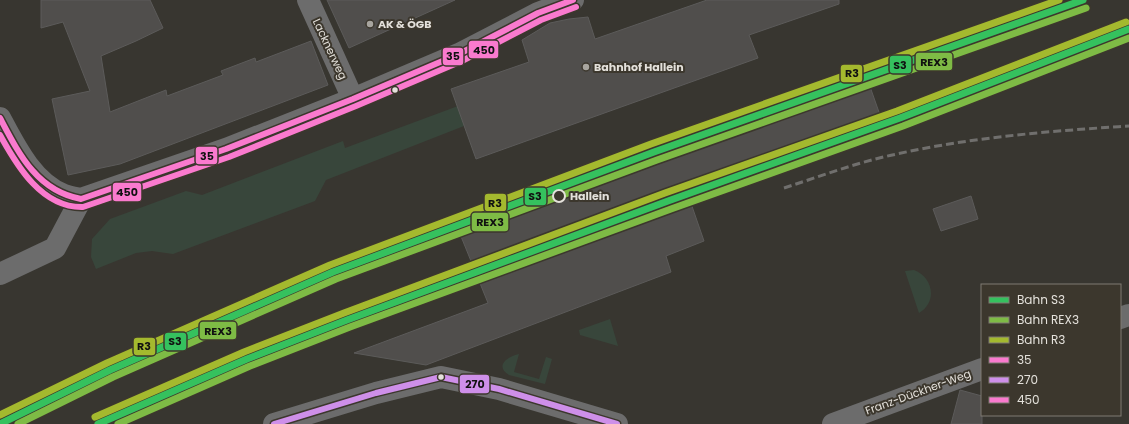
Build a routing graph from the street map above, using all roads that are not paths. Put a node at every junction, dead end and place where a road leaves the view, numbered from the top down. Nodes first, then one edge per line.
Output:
1 (308, 0) edge
2 (573, 0) edge
3 (536, 6) edge
4 (353, 99) junction
5 (0, 118) edge
6 (82, 199) junction
7 (0, 274) edge
8 (981, 368) edge
9 (274, 424) edge
10 (617, 424) edge
11 (833, 424) edge

1 - 4 street, Lacknerweg
2 - 3 street
3 - 4 street
4 - 6 street
5 - 6 street
6 - 7 street
8 - 11 street, Franz-Dückher-Weg
9 - 10 street

